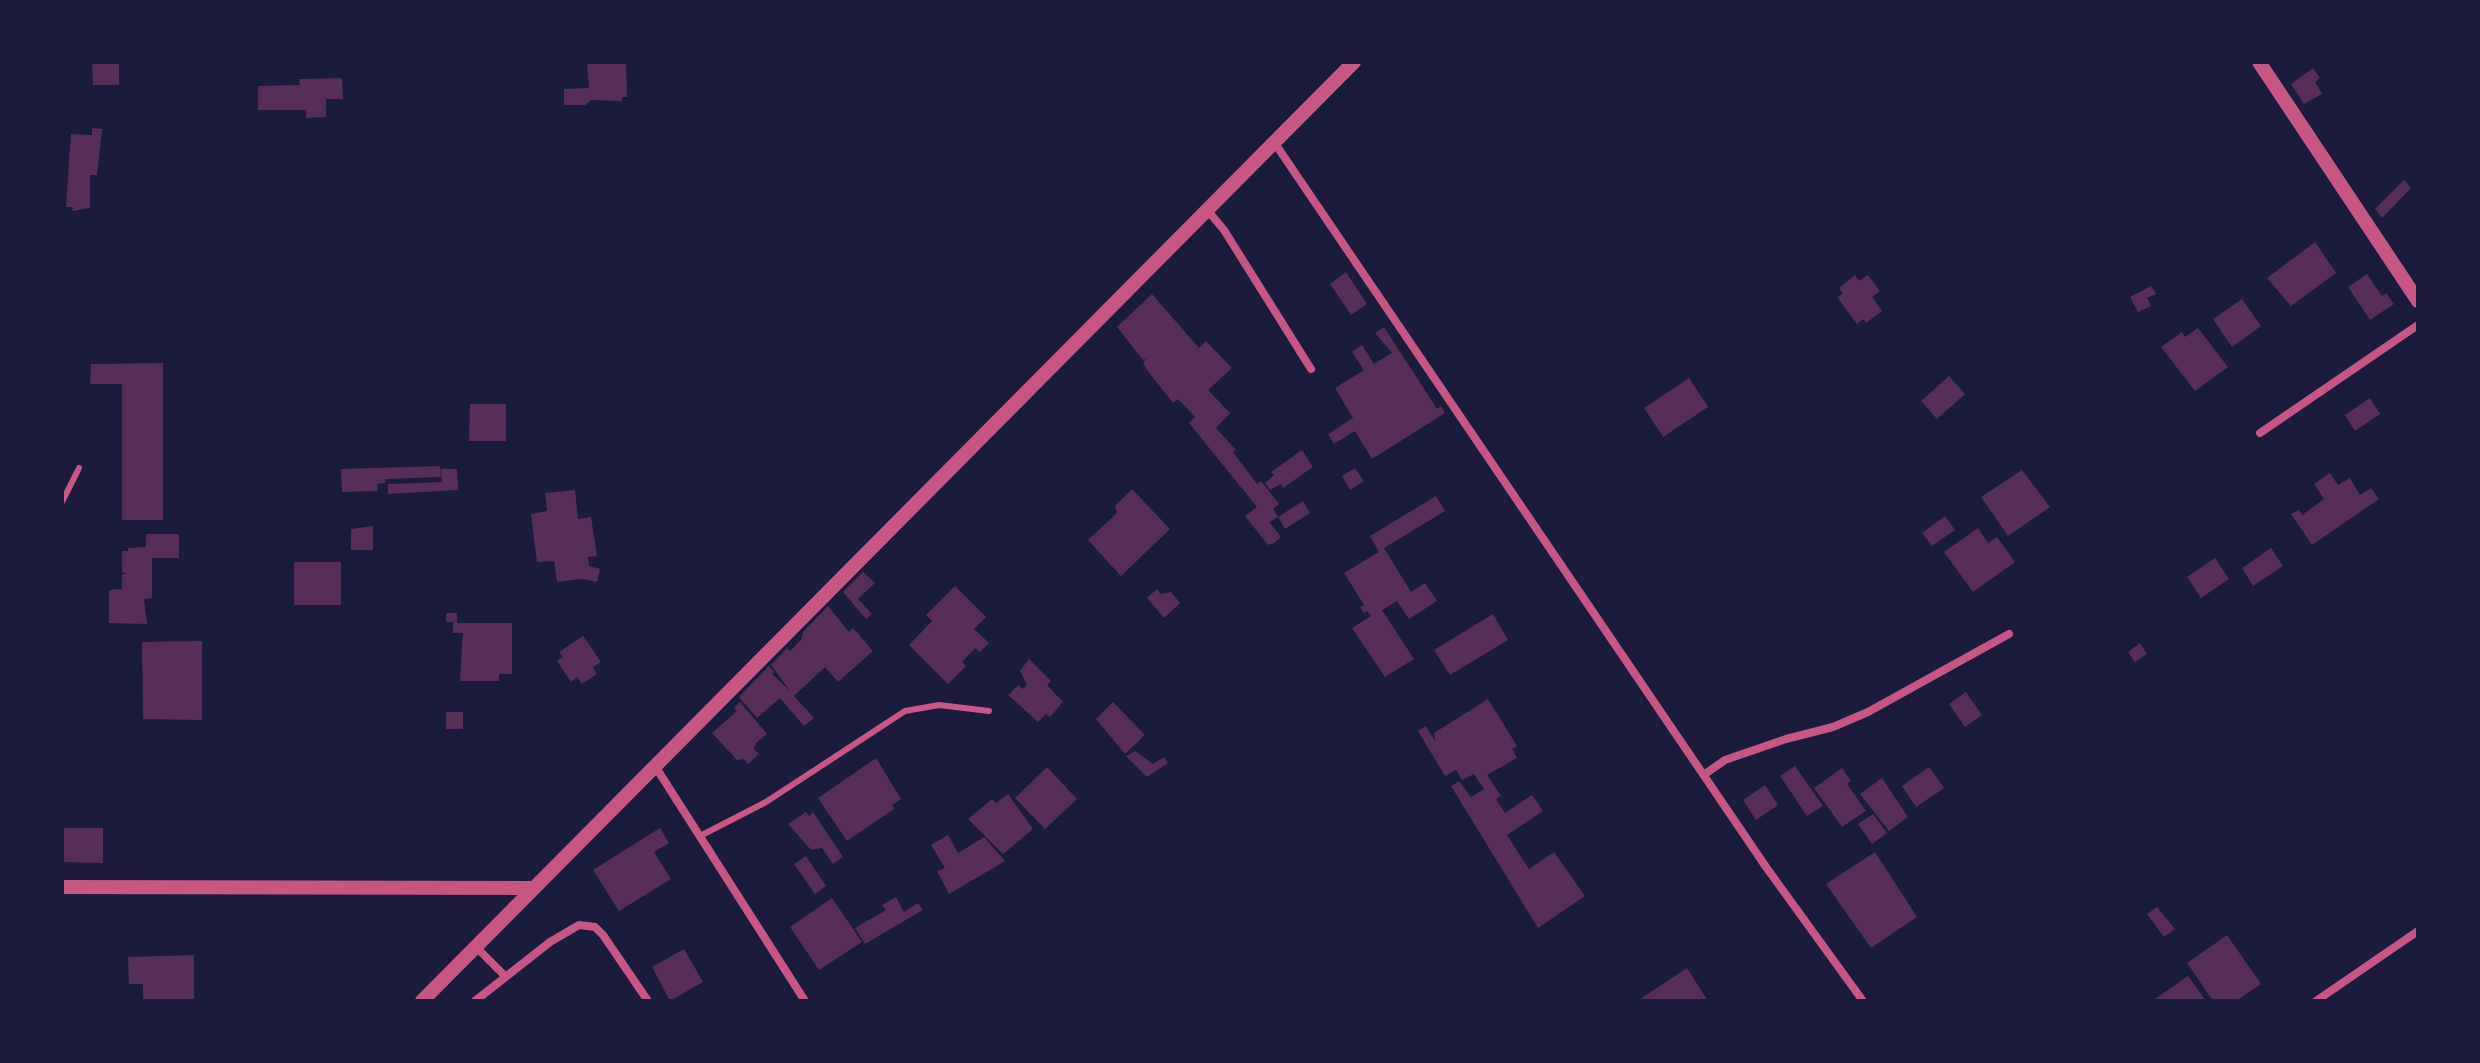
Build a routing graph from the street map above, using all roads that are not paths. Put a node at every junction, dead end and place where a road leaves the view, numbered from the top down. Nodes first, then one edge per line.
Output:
1 (1354, 62) edge
2 (2259, 62) edge
3 (1274, 142) junction
4 (1208, 211) junction
5 (2418, 301) edge
6 (2418, 325) edge
7 (1311, 369) dead end
8 (2260, 433) dead end
9 (79, 468) dead end
10 (62, 502) edge
11 (2009, 634) dead end
12 (989, 711) dead end
13 (654, 765) junction
14 (1705, 774) junction
15 (700, 836) junction
16 (62, 887) edge
17 (532, 888) junction
18 (2418, 931) edge
19 (476, 947) junction
20 (505, 976) junction
21 (422, 1001) edge
22 (475, 1001) edge
23 (648, 1001) edge
24 (805, 1001) edge
25 (1863, 1001) edge
26 (2316, 1001) edge

1 - 3 street
2 - 5 street
3 - 4 street
3 - 14 street
4 - 7 street
4 - 13 street
6 - 8 street
9 - 10 lane
11 - 14 street
12 - 15 lane
13 - 15 street
13 - 17 street
14 - 25 street
15 - 24 street
16 - 17 street
17 - 19 street
18 - 26 street
19 - 20 street
19 - 21 street
20 - 22 street
20 - 23 street

